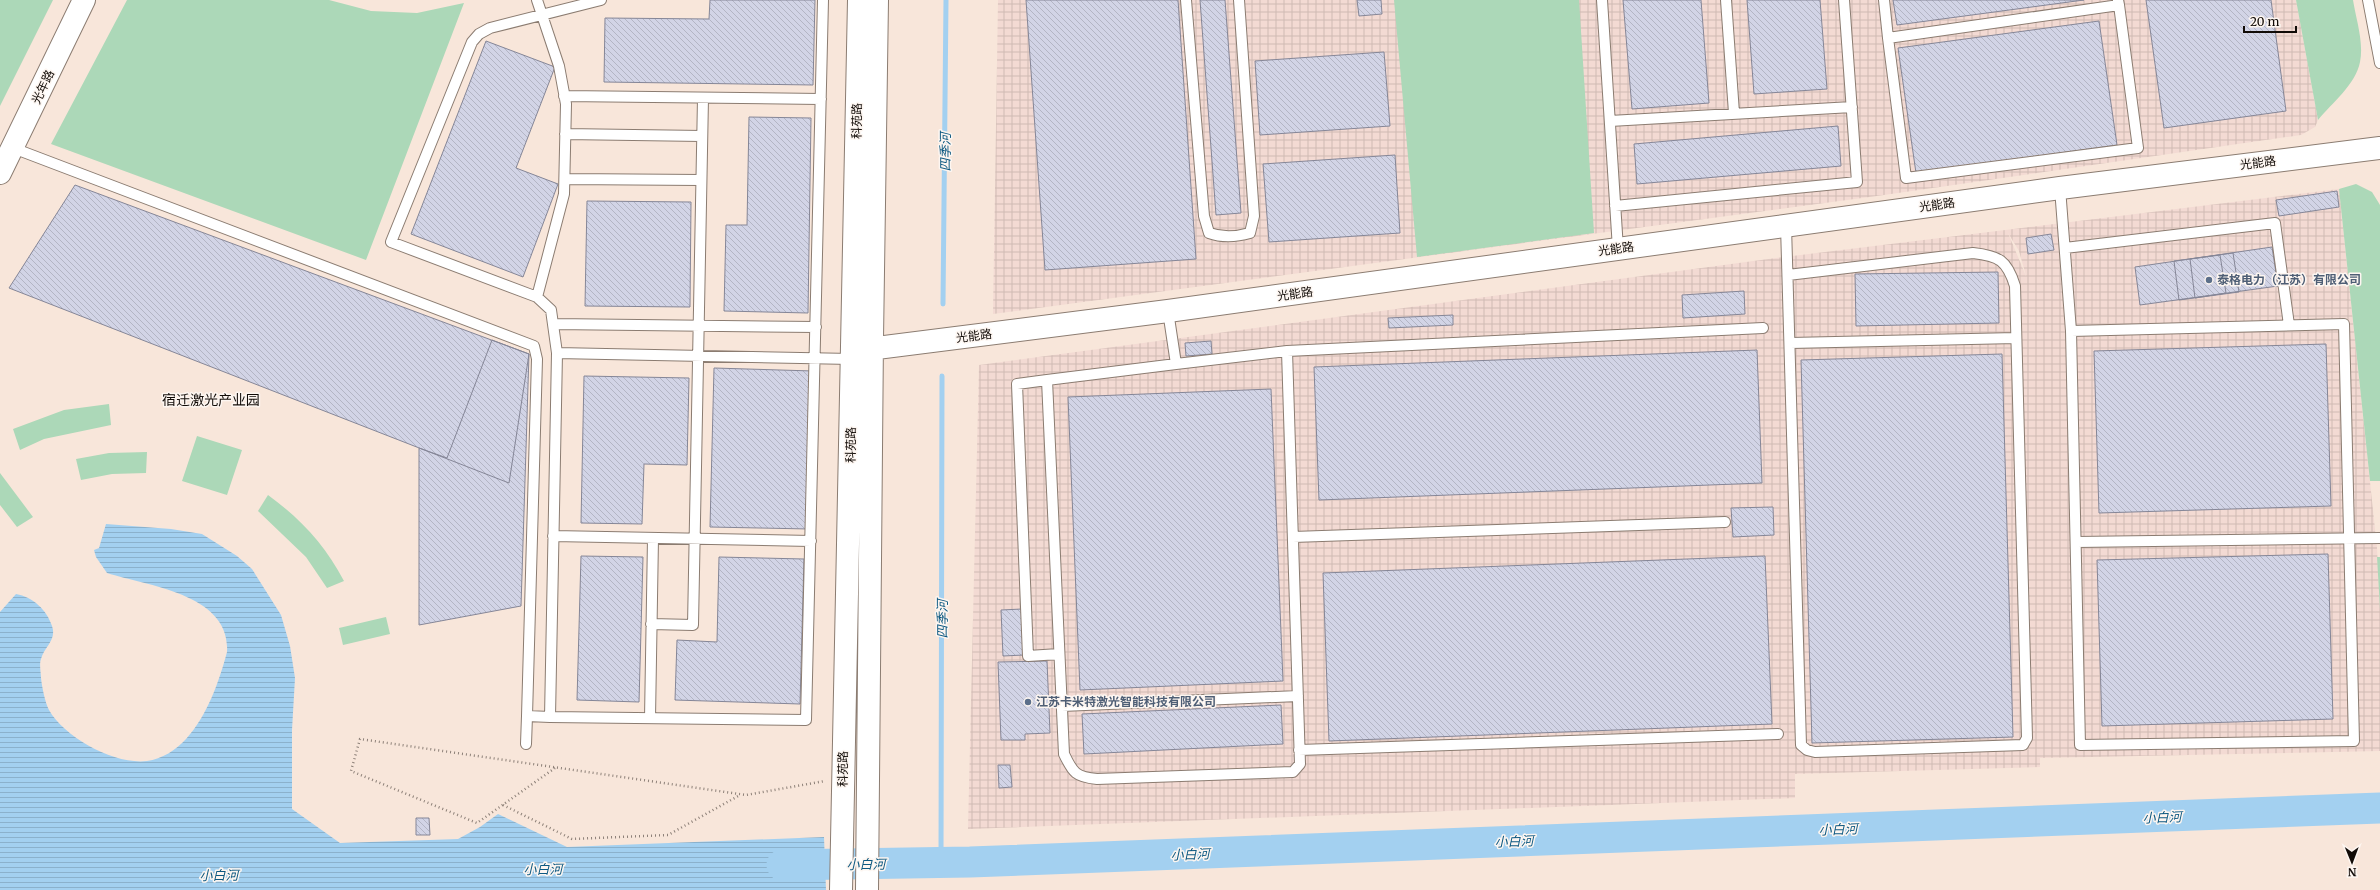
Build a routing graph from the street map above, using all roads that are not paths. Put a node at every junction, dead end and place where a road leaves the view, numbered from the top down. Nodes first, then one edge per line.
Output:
1 (84, 0) edge
2 (537, 0) edge
3 (601, 0) edge
4 (823, 0) edge
5 (859, 0) edge
6 (877, 0) edge
7 (1186, 0) edge
8 (1239, 0) edge
9 (1602, 0) edge
10 (1726, 0) edge
11 (1844, 0) edge
12 (1884, 0) edge
13 (2368, 0) edge
14 (2119, 3) edge
15 (542, 15) junction
16 (1888, 38) junction
17 (2380, 63) edge
18 (564, 96) junction
19 (703, 98) junction
20 (821, 99) junction
21 (1852, 107) junction
22 (1734, 114) junction
23 (1610, 121) junction
24 (565, 134) junction
25 (702, 136) junction
26 (13, 148) junction
27 (2380, 148) edge
28 (0, 173) edge
29 (565, 179) junction
30 (701, 180) junction
31 (2060, 188) junction
32 (1615, 206) junction
33 (1786, 226) junction
34 (2065, 248) junction
35 (1618, 249) junction
36 (1788, 275) junction
37 (537, 298) junction
38 (1168, 311) junction
39 (554, 324) junction
40 (2289, 325) junction
41 (698, 326) junction
42 (816, 327) junction
43 (1763, 328) dead end
44 (2072, 331) junction
45 (2016, 338) junction
46 (1790, 343) junction
47 (1287, 351) junction
48 (557, 353) junction
49 (859, 353) junction
50 (698, 356) junction
51 (816, 358) junction
52 (1176, 364) junction
53 (1047, 380) junction
54 (1724, 522) dead end
55 (553, 536) junction
56 (1293, 537) junction
57 (653, 538) junction
58 (2349, 538) junction
59 (2380, 538) edge
60 (694, 539) junction
61 (811, 542) junction
62 (2076, 542) junction
63 (651, 624) junction
64 (1059, 654) junction
65 (1298, 696) junction
66 (1062, 706) junction
67 (527, 716) junction
68 (550, 717) junction
69 (650, 718) junction
70 (1778, 734) dead end
71 (526, 744) dead end
72 (1299, 750) junction
73 (841, 890) edge
74 (867, 890) edge

1 - 26 street, 光年路
2 - 15 lane
3 - 15 lane
4 - 20 lane
5 - 49 street, 科苑路
6 - 49 street, 科苑路
7 - 8 lane
9 - 23 lane
10 - 22 lane
11 - 21 lane
12 - 16 lane
13 - 17 lane
14 - 16 lane
14 - 16 lane
15 - 18 lane
15 - 37 lane
18 - 19 lane
18 - 24 lane
19 - 20 lane
19 - 25 lane
20 - 42 lane
21 - 22 lane
21 - 32 lane
22 - 23 lane
23 - 32 lane
24 - 25 lane
24 - 29 lane
25 - 30 lane
26 - 28 street, 光年路
26 - 67 lane
27 - 31 street, 光能路
29 - 30 lane
29 - 37 lane
30 - 41 lane
31 - 33 street, 光能路
31 - 34 lane
32 - 35 lane
33 - 35 street, 光能路
33 - 36 lane
34 - 40 lane
34 - 44 lane
35 - 38 street, 光能路
36 - 45 lane
36 - 46 lane
37 - 39 lane
38 - 49 street, 光能路
38 - 52 lane
39 - 41 lane
39 - 48 lane
40 - 44 lane
40 - 58 lane
41 - 42 lane
41 - 50 lane
42 - 51 lane
43 - 47 lane
44 - 62 lane
45 - 46 lane
45 - 46 lane
47 - 52 lane
47 - 56 lane
48 - 50 lane
48 - 55 lane
49 - 51 lane
49 - 73 street, 科苑路
49 - 74 street, 科苑路
50 - 51 lane
50 - 60 lane
51 - 61 lane
52 - 53 lane
53 - 64 lane
53 - 64 lane
54 - 56 lane
55 - 57 lane
55 - 68 lane
56 - 65 lane
57 - 60 lane
57 - 63 lane
58 - 59 lane
58 - 62 lane
58 - 62 lane
60 - 61 lane
60 - 63 lane
61 - 69 lane
63 - 69 lane
64 - 66 lane
65 - 66 lane
65 - 72 lane
66 - 72 lane
67 - 68 lane
67 - 71 lane
68 - 69 lane
70 - 72 lane

